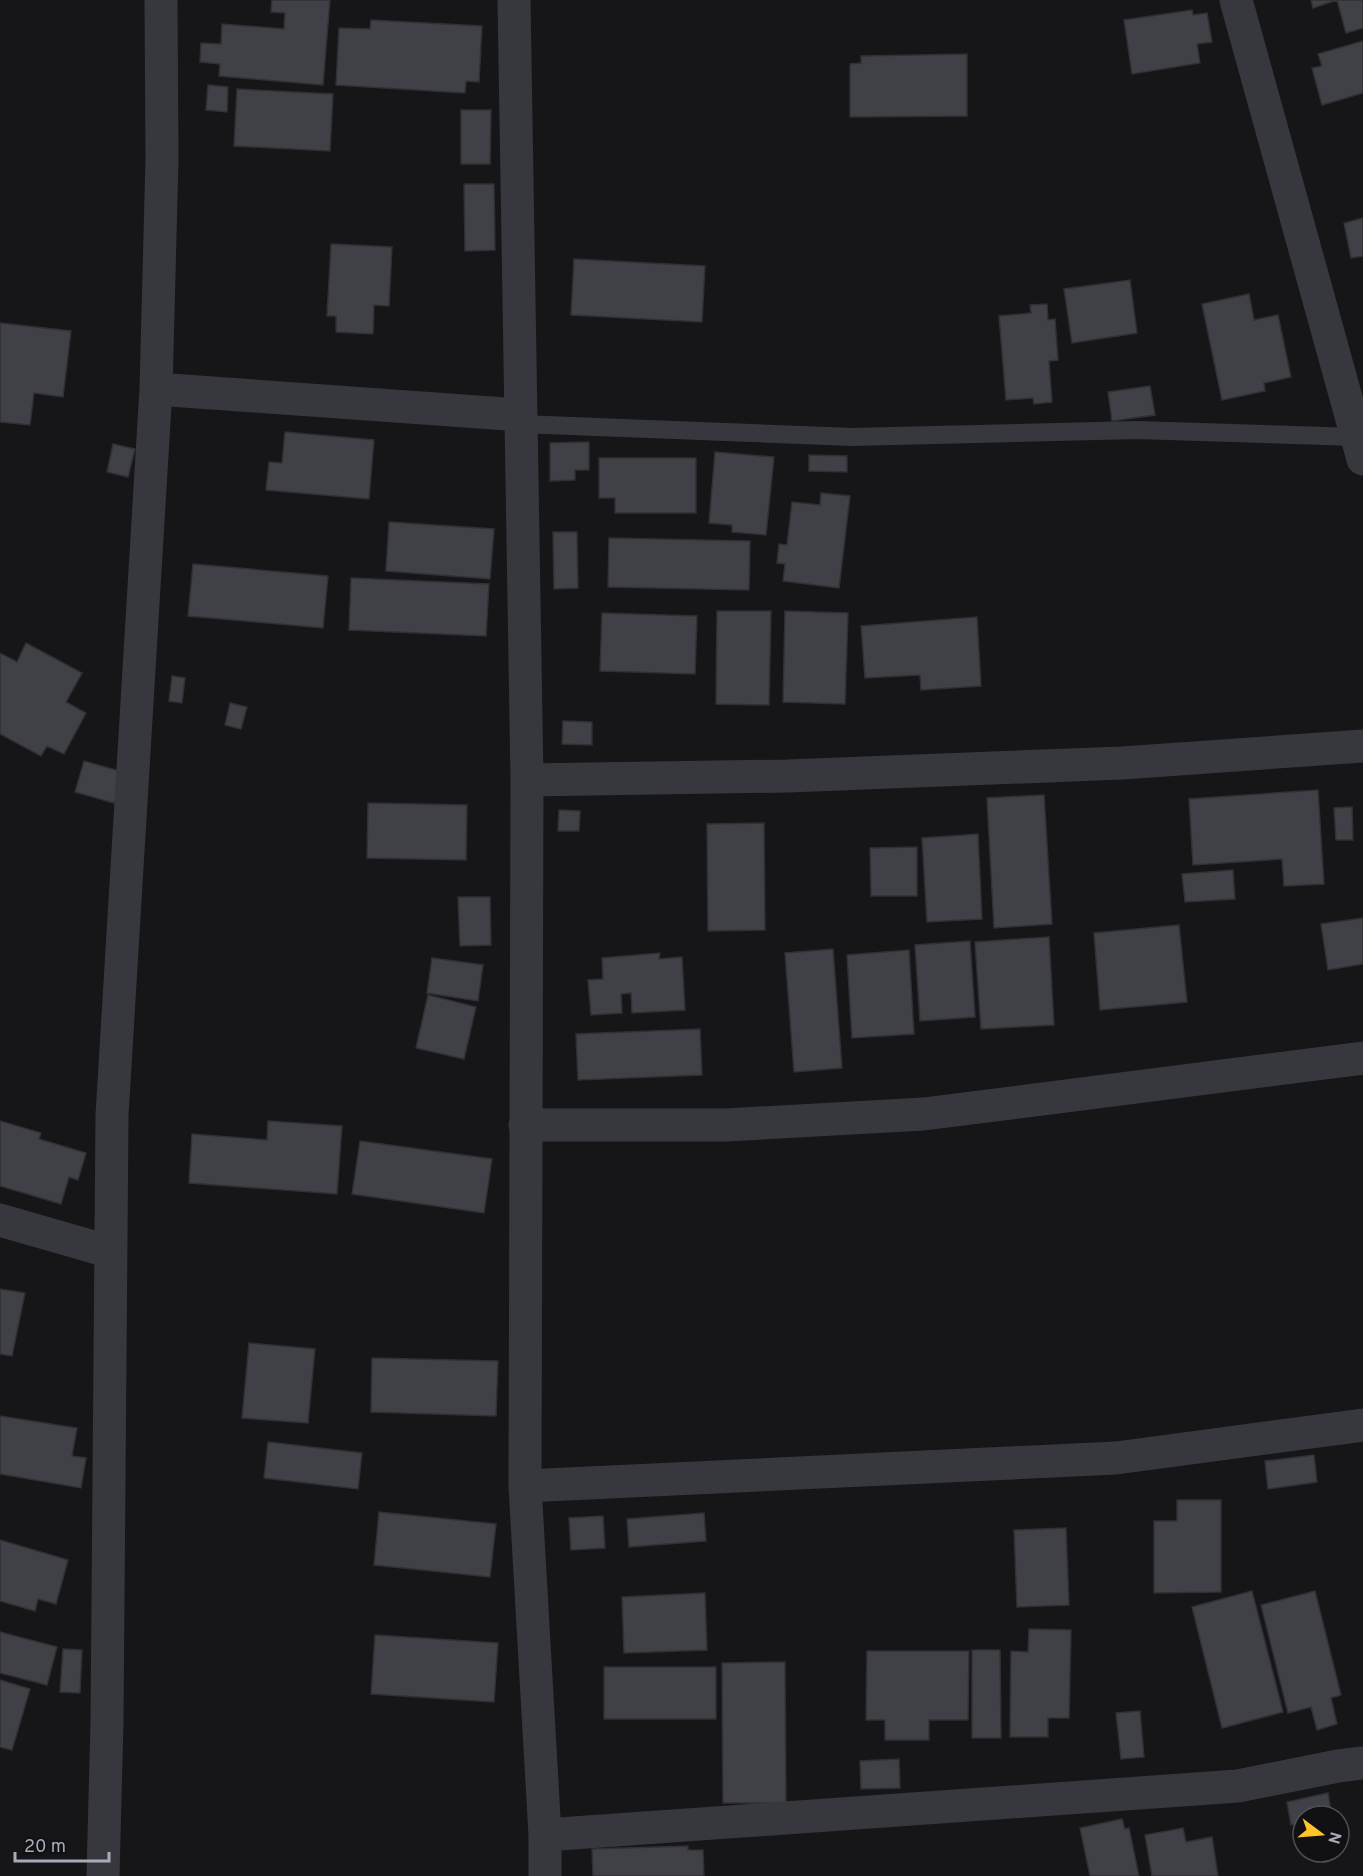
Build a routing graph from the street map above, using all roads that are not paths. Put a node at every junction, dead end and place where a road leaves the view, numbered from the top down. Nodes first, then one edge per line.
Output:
1 (161, 0) edge
2 (514, 0) edge
3 (1236, 0) edge
4 (156, 388) junction
5 (520, 420) junction
6 (1360, 448) edge
7 (1363, 746) edge
8 (527, 780) junction
9 (1363, 1058) edge
10 (525, 1125) junction
11 (0, 1220) edge
12 (111, 1252) junction
13 (1363, 1425) edge
14 (525, 1486) junction
15 (1363, 1763) edge
16 (545, 1835) junction
17 (103, 1876) edge
18 (545, 1876) edge

1 - 4 street
2 - 5 street
3 - 6 street
4 - 5 street
4 - 12 street
5 - 6 lane
5 - 8 street
7 - 8 street
8 - 10 street
9 - 10 street
10 - 14 street
11 - 12 street
12 - 17 street
13 - 14 street
14 - 16 street
15 - 16 street
16 - 18 street

